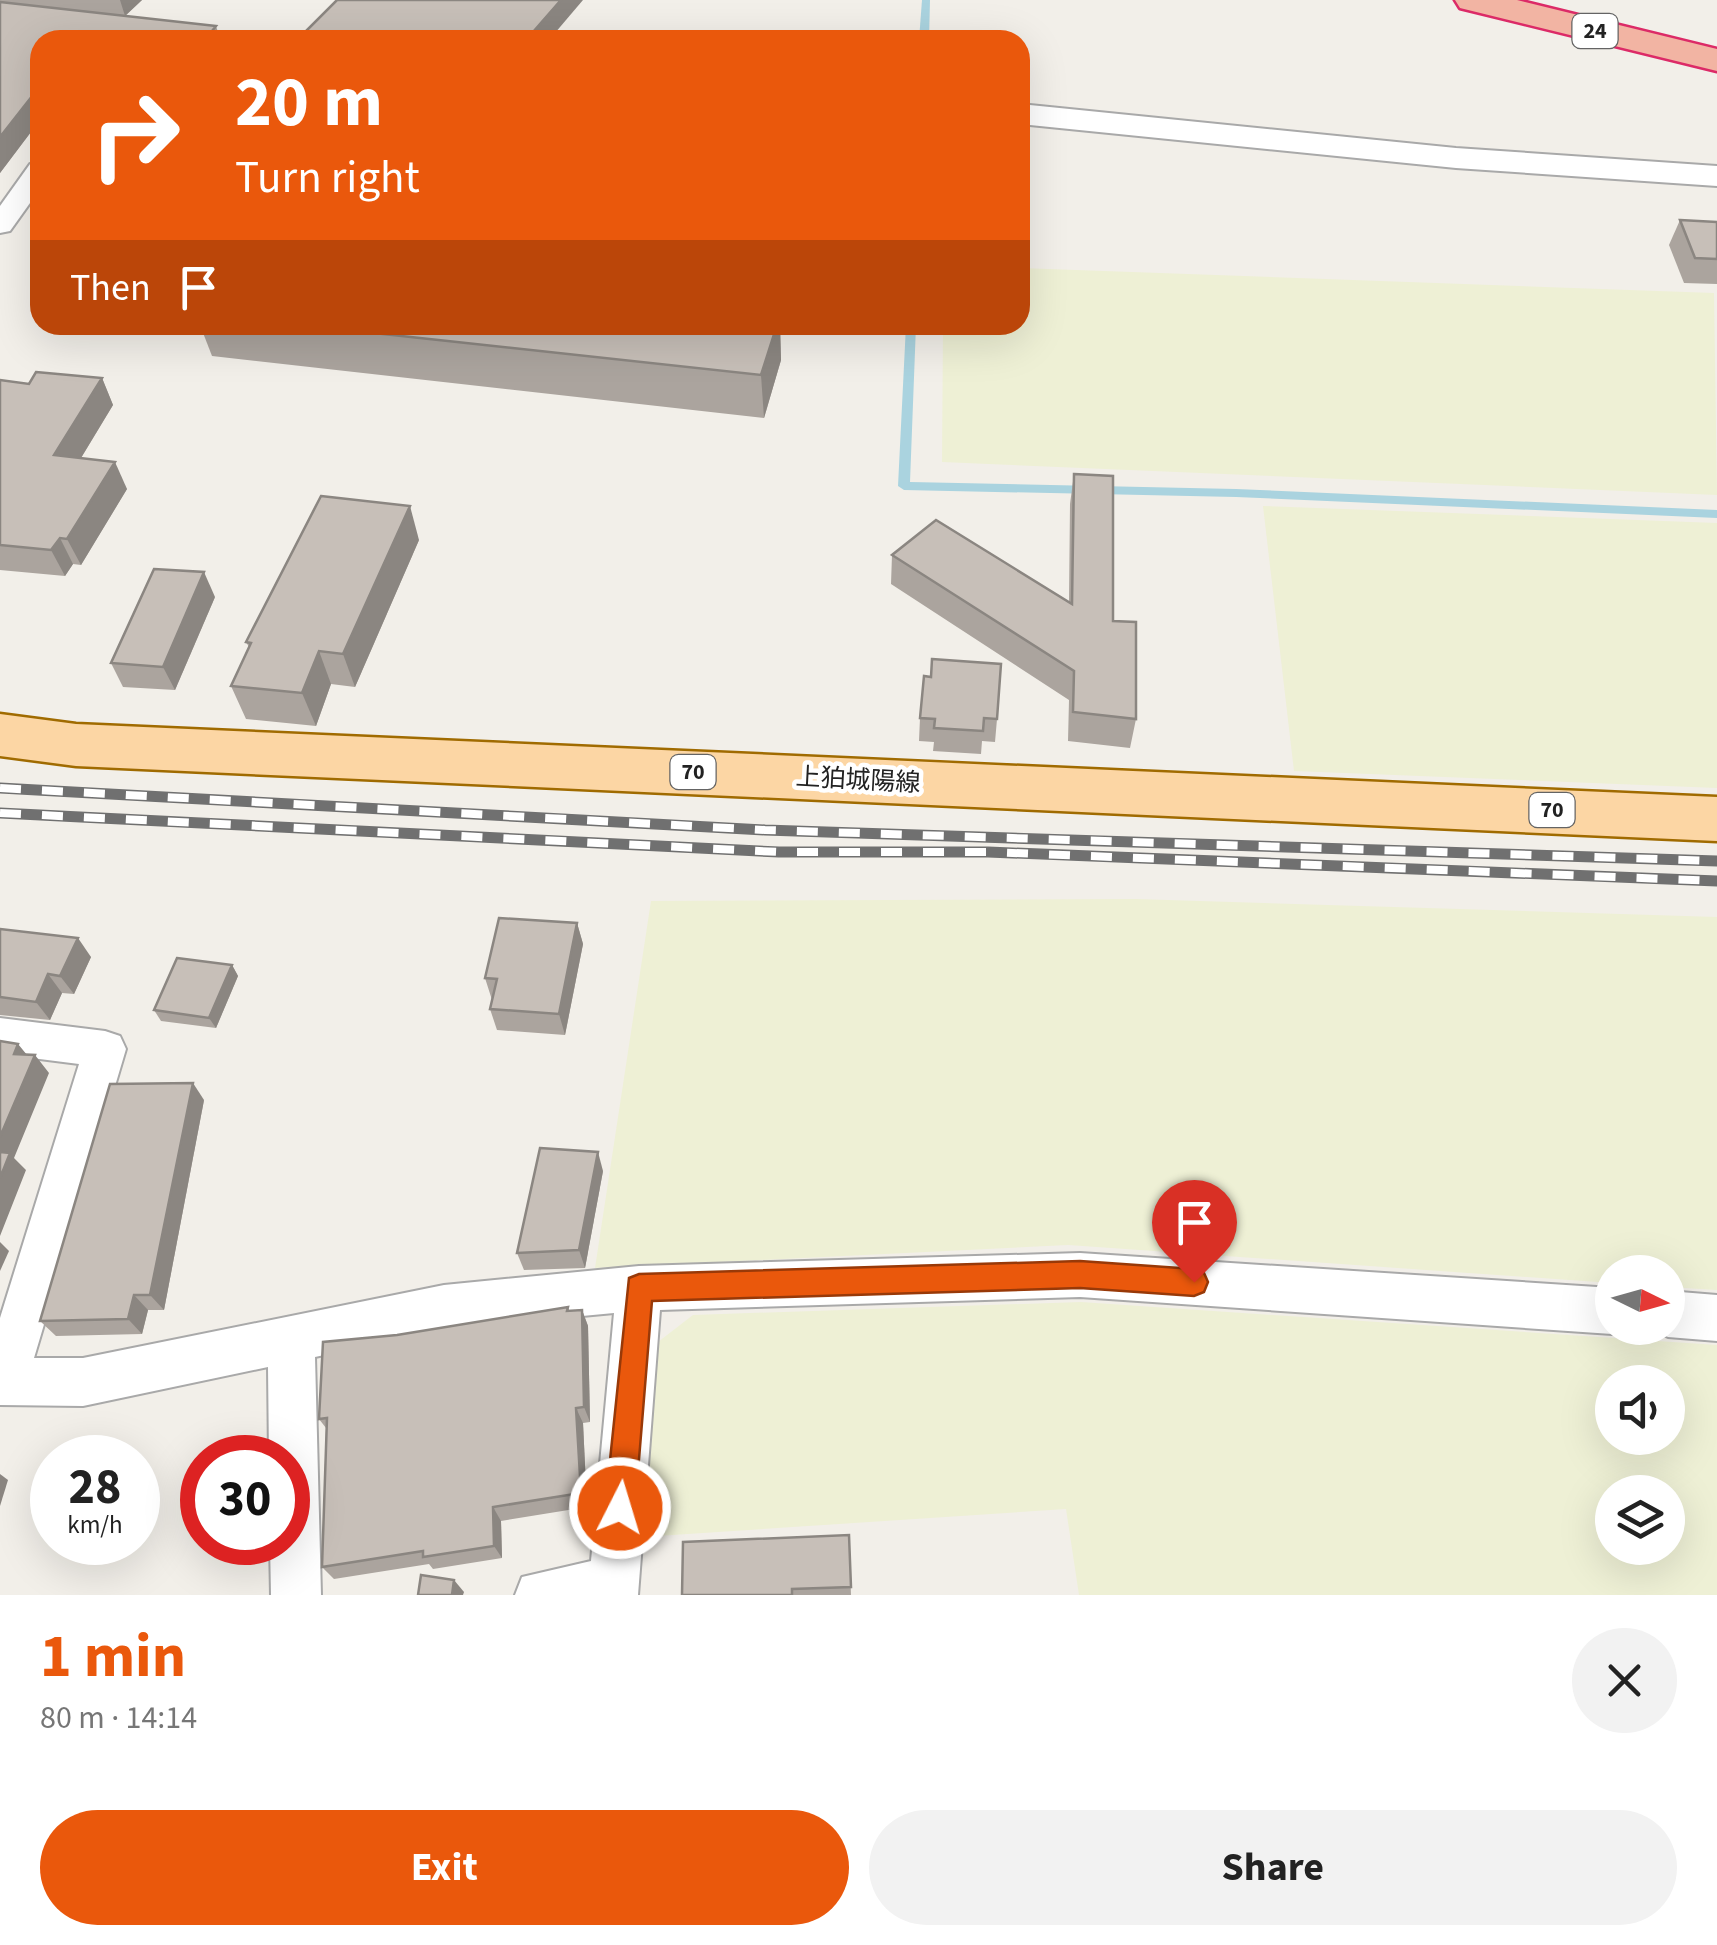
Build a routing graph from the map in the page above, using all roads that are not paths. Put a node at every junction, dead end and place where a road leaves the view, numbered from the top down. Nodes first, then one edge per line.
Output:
1 (1473, 0) edge
2 (1717, 60) edge
3 (1030, 115) edge
4 (1717, 176) edge
5 (30, 184) edge
6 (0, 225) edge
7 (0, 735) edge
8 (1717, 818) edge
9 (0, 1036) edge
10 (639, 1288) junction
11 (1595, 1310) edge
12 (1685, 1315) edge
13 (1717, 1318) edge
14 (292, 1338) junction
15 (2, 1381) edge
16 (613, 1589) edge
17 (296, 1595) edge
18 (540, 1595) edge

1 - 2 highway, 24
3 - 4 street
5 - 6 street
7 - 8 main road, 上狛城陽線 / 70
9 - 15 street
10 - 11 street
10 - 14 street
10 - 16 street
12 - 13 street
14 - 15 street
14 - 17 street
16 - 18 street

